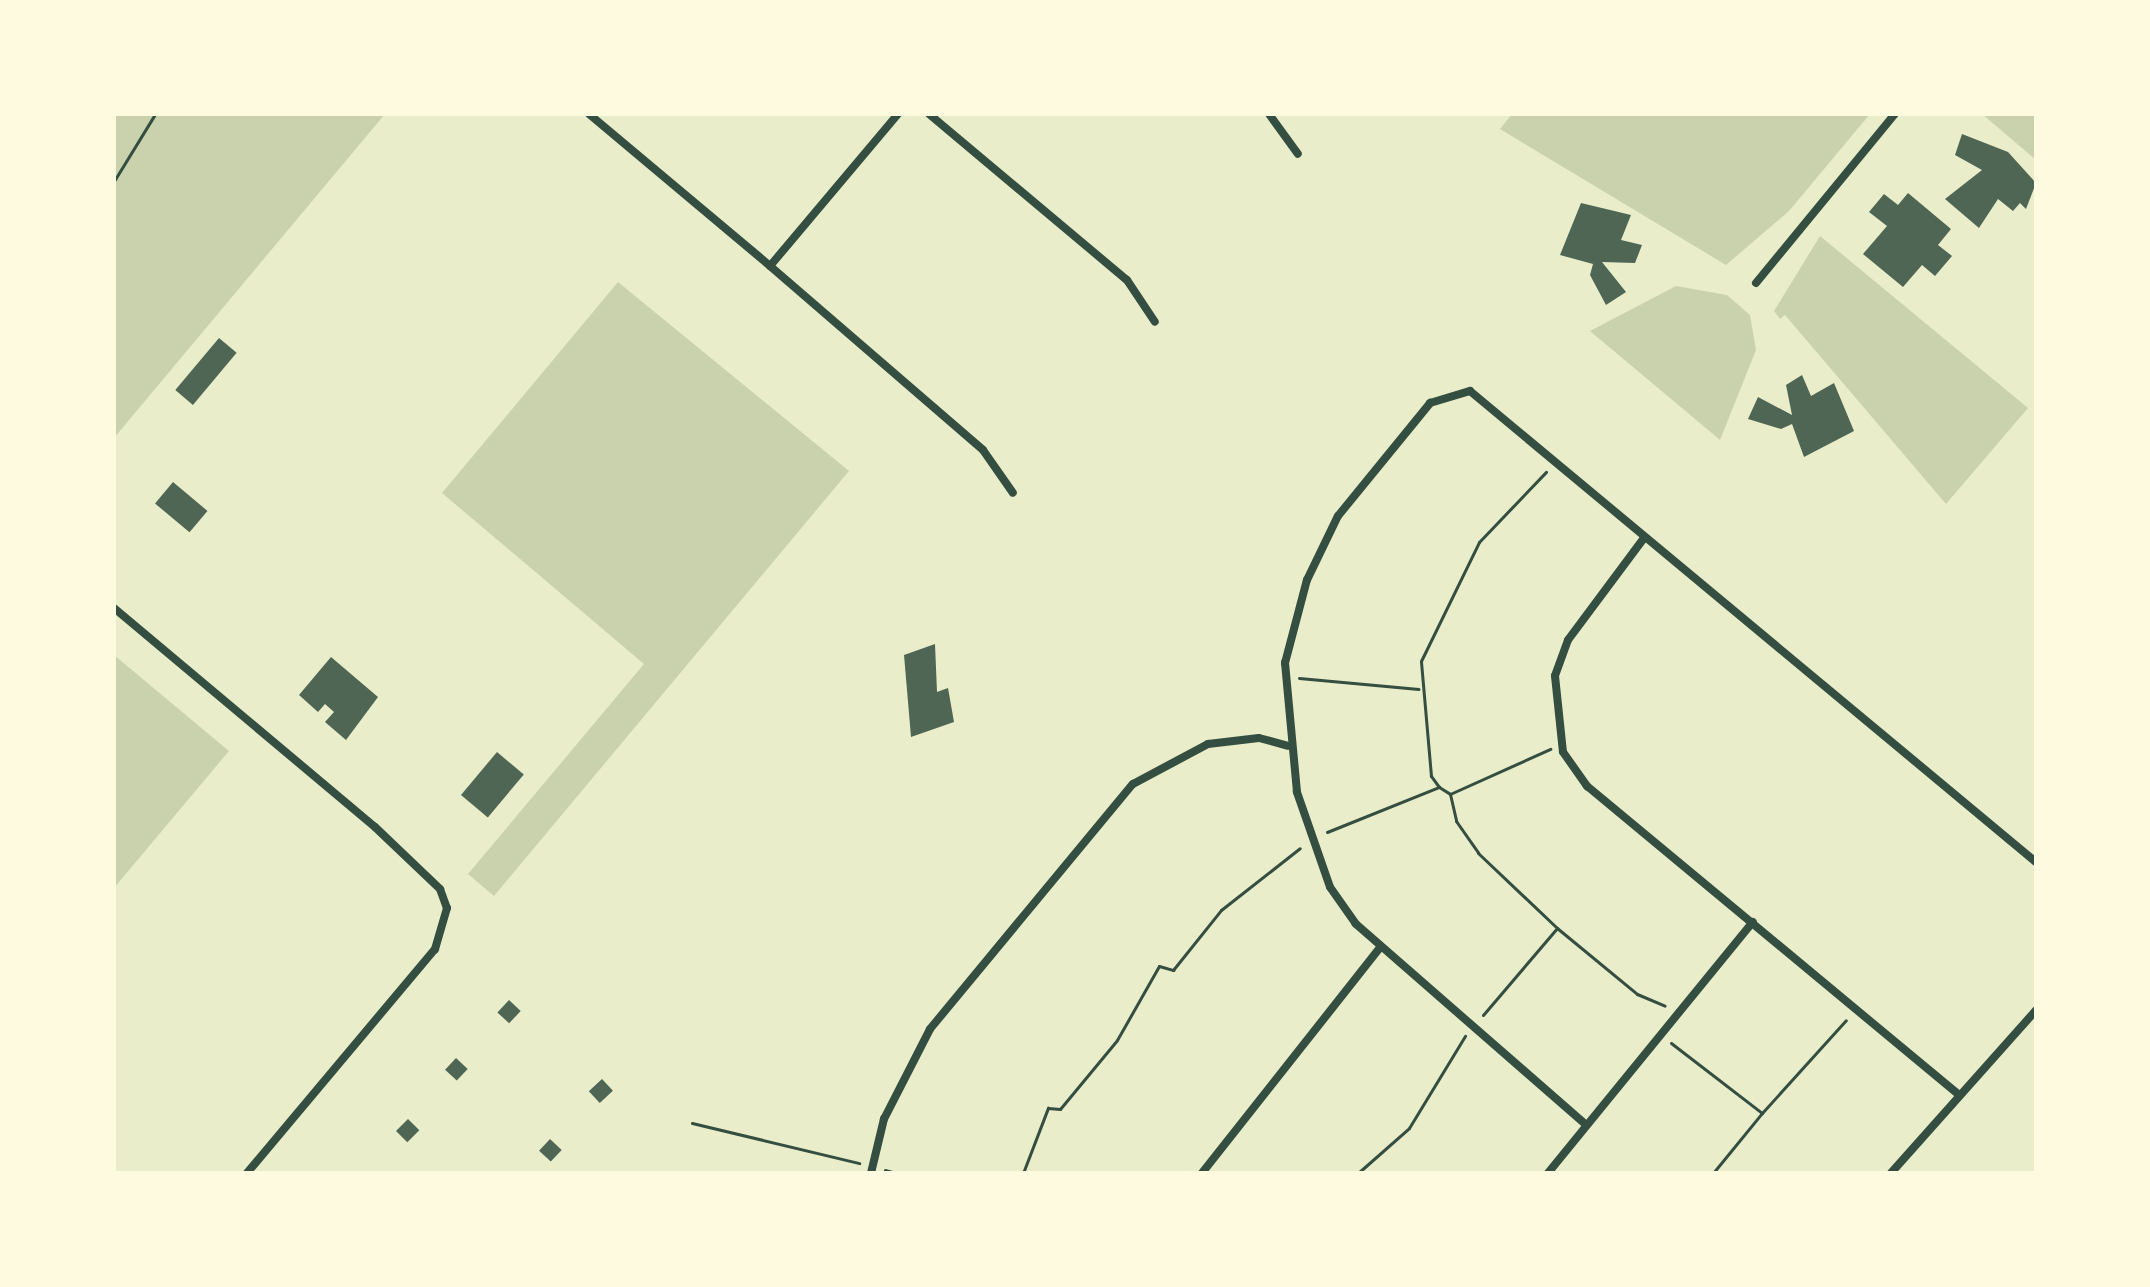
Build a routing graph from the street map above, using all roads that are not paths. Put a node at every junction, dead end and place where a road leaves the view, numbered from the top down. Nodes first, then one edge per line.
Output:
1 (589, 114) edge
2 (898, 114) edge
3 (929, 114) edge
4 (1269, 114) edge
5 (1895, 114) edge
6 (1298, 154) dead end
7 (770, 266) junction
8 (1756, 283) dead end
9 (1155, 322) dead end
10 (1013, 493) dead end
11 (1644, 538) junction
12 (114, 608) edge
13 (1288, 746) junction
14 (2036, 862) edge
15 (1753, 922) junction
16 (1379, 949) junction
17 (2036, 1010) edge
18 (1959, 1095) junction
19 (1584, 1123) junction
20 (872, 1170) edge
21 (247, 1173) edge
22 (1202, 1173) edge
23 (1548, 1173) edge
24 (1891, 1173) edge

1 - 7 street
2 - 7 street
3 - 9 street
4 - 6 street
5 - 8 street
7 - 10 street
11 - 13 street
11 - 14 street
11 - 15 street
12 - 21 street
13 - 16 street
13 - 20 street
15 - 18 street
15 - 19 street
16 - 19 street
16 - 22 street
17 - 18 street
18 - 24 street
19 - 23 street

